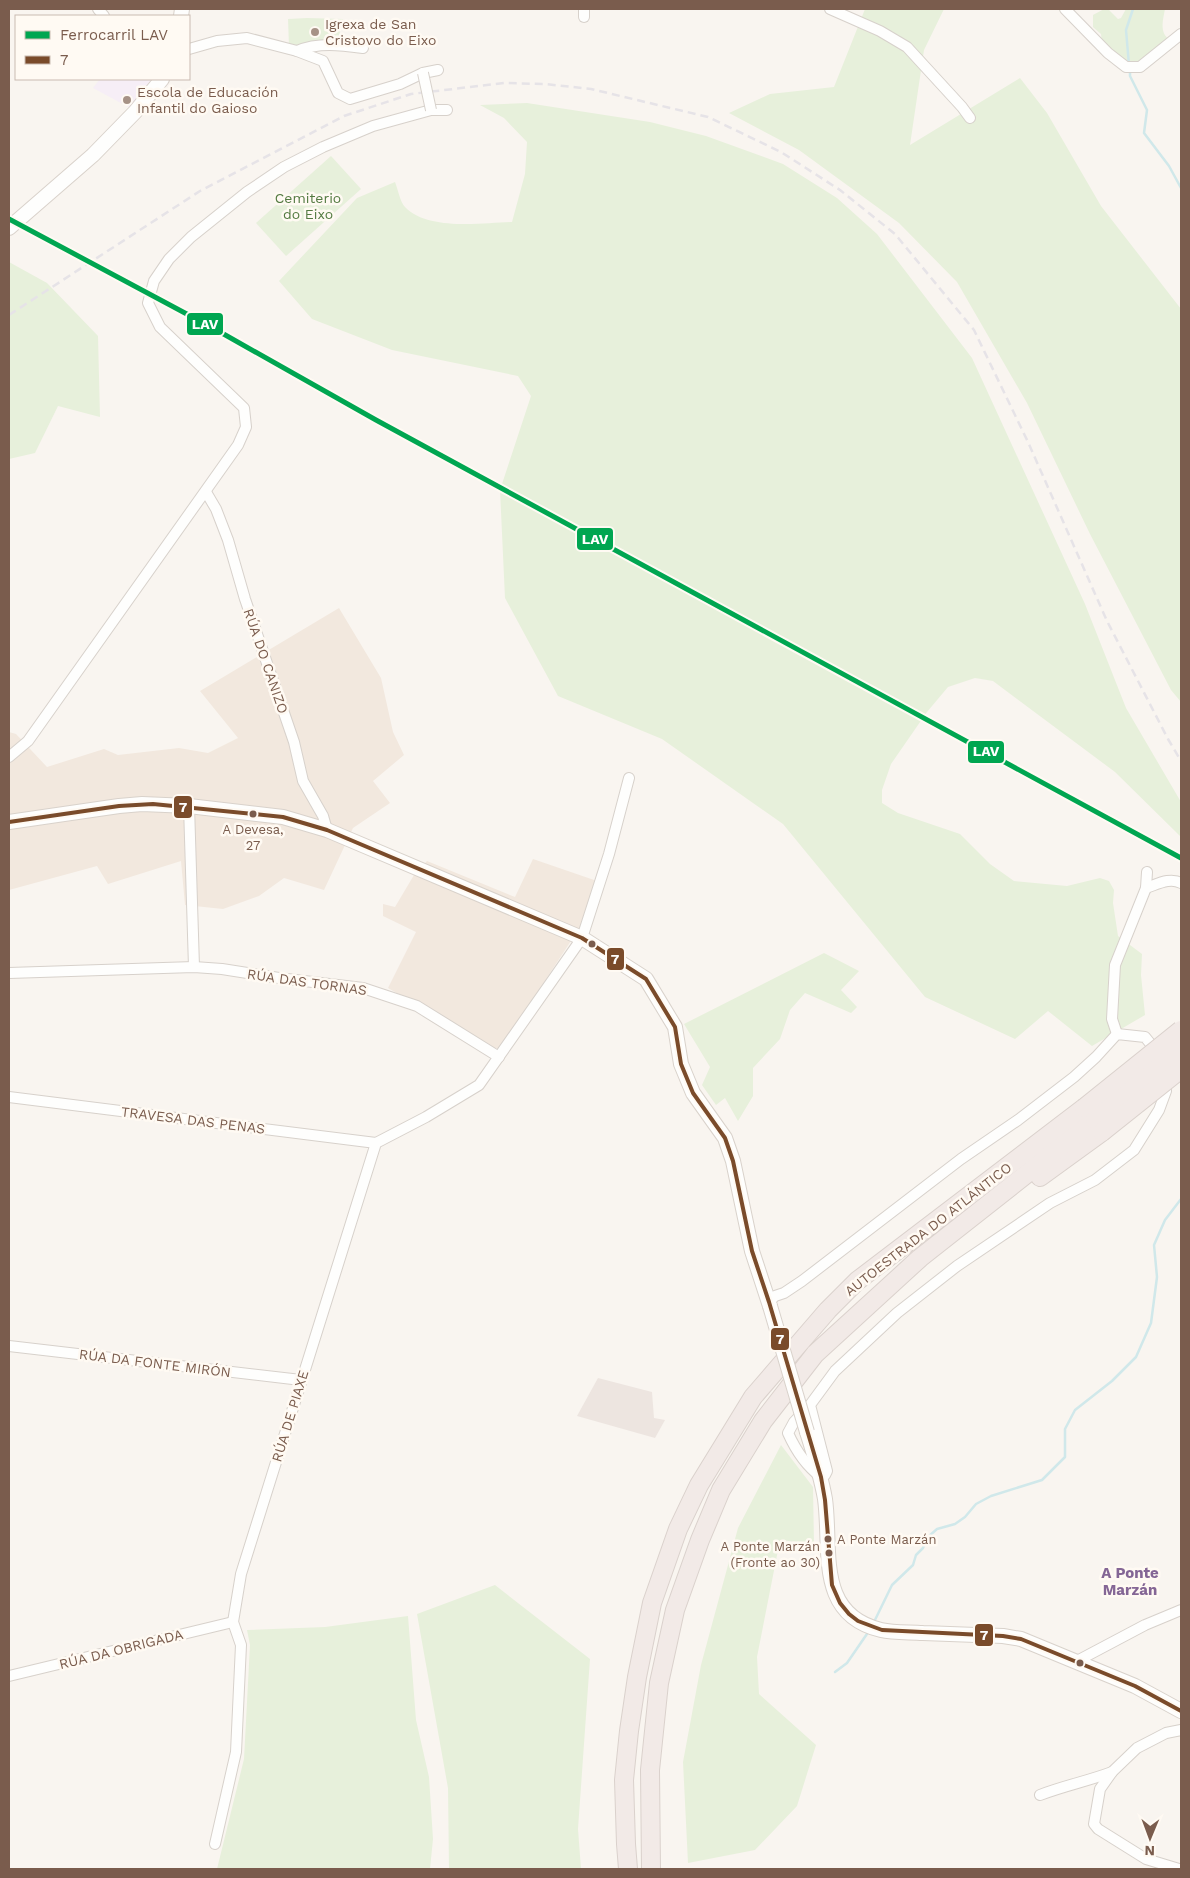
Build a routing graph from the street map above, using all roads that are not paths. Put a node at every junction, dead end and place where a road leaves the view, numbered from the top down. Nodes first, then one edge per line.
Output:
1 (830, 9) edge
2 (1065, 9) edge
3 (1181, 34) edge
4 (363, 48) dead end
5 (190, 49) edge
6 (297, 51) junction
7 (438, 70) dead end
8 (423, 72) junction
9 (161, 80) edge
10 (431, 110) junction
11 (447, 110) dead end
12 (970, 118) dead end
13 (9, 228) edge
14 (206, 492) junction
15 (9, 757) edge
16 (630, 778) dead end
17 (190, 806) junction
18 (9, 822) edge
19 (328, 830) junction
20 (1147, 872) dead end
21 (1181, 884) edge
22 (1146, 888) junction
23 (582, 938) junction
24 (194, 967) junction
25 (9, 973) edge
26 (1181, 1030) edge
27 (1117, 1034) junction
28 (1181, 1049) edge
29 (499, 1057) junction
30 (1181, 1069) edge
31 (9, 1098) edge
32 (1094, 1120) junction
33 (376, 1143) junction
34 (769, 1304) junction
35 (9, 1346) edge
36 (301, 1380) junction
37 (810, 1405) junction
38 (821, 1477) junction
39 (1181, 1610) edge
40 (233, 1622) junction
41 (1077, 1661) junction
42 (9, 1676) edge
43 (1181, 1711) edge
44 (1181, 1730) edge
45 (1112, 1772) junction
46 (1040, 1795) dead end
47 (215, 1844) dead end
48 (626, 1844) junction
49 (616, 1869) edge
50 (628, 1869) edge
51 (651, 1869) edge
52 (1179, 1869) edge

1 - 12 street
2 - 3 street
4 - 6 street
5 - 6 street
6 - 8 street
7 - 8 street
8 - 10 street, bridge
9 - 13 street
10 - 11 street
10 - 14 street
14 - 15 street
14 - 19 street, RÚA DO CANIZO
16 - 23 street
17 - 18 street
17 - 19 street
17 - 24 street
19 - 23 street
20 - 22 street
21 - 22 street
22 - 27 street
23 - 29 street
23 - 34 street
24 - 25 street, RÚA DAS TORNAS
24 - 29 street, RÚA DAS TORNAS
26 - 32 highway, AUTOESTRADA DO ATLÁNTICO, bridge
27 - 34 street
27 - 37 street
28 - 32 highway, AUTOESTRADA DO ATLÁNTICO, bridge
29 - 33 street
30 - 32 highway, bridge
31 - 33 street, TRAVESA DAS PENAS
32 - 48 highway, AUTOESTRADA DO ATLÁNTICO
32 - 51 highway, AUTOESTRADA DO ATLÁNTICO
33 - 36 street, RÚA DE PIAXE
34 - 38 street, bridge
35 - 36 street, RÚA DA FONTE MIRÓN
36 - 40 street, RÚA DE PIAXE
37 - 38 street
37 - 38 street
38 - 41 street
39 - 41 street
40 - 42 street, RÚA DA OBRIGADA
40 - 47 street, RÚA DE PIAXE
41 - 43 street
44 - 45 street
45 - 46 street
45 - 52 street
48 - 49 highway
48 - 50 highway, AUTOESTRADA DO ATLÁNTICO

